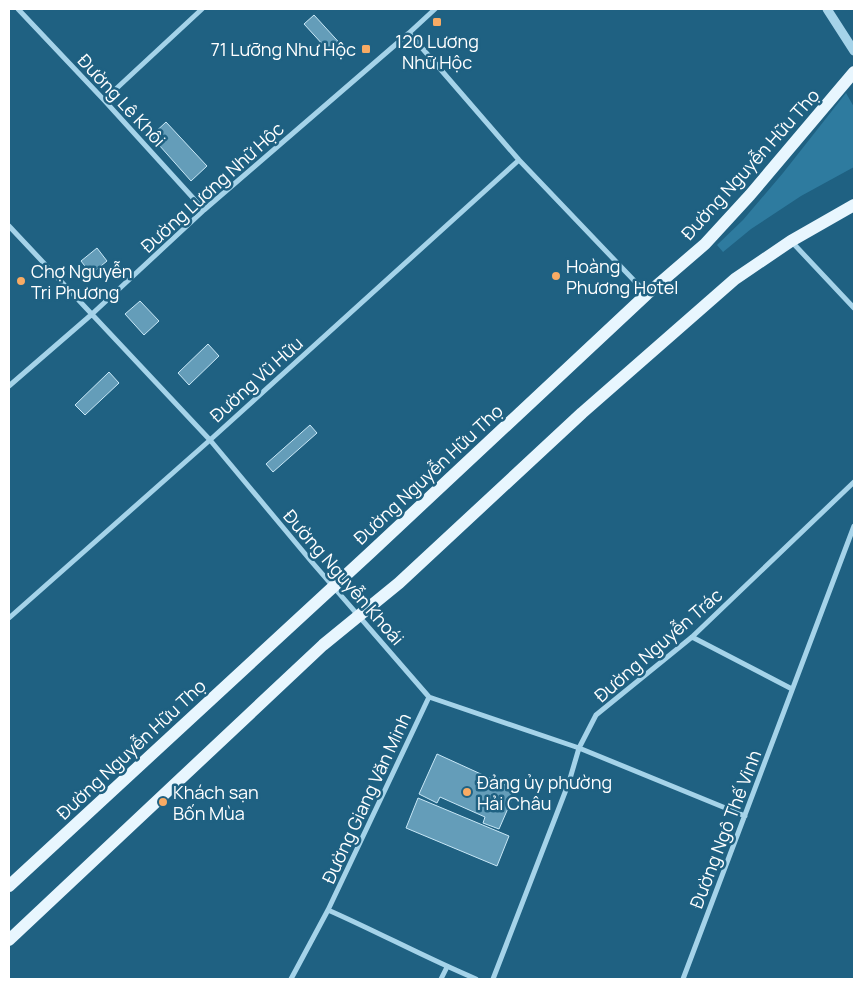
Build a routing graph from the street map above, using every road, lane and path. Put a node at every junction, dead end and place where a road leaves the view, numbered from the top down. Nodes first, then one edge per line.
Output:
1 (18, 9) edge
2 (202, 9) edge
3 (435, 9) edge
4 (828, 9) edge
5 (409, 33) junction
6 (854, 51) edge
7 (854, 72) edge
8 (104, 100) junction
9 (519, 160) junction
10 (854, 205) edge
11 (204, 210) junction
12 (9, 226) edge
13 (791, 241) junction
14 (646, 294) junction
15 (854, 308) edge
16 (91, 314) junction
17 (9, 386) edge
18 (210, 440) junction
19 (854, 482) edge
20 (854, 526) edge
21 (332, 586) junction
22 (359, 615) junction
23 (9, 618) edge
24 (692, 638) junction
25 (792, 689) junction
26 (429, 697) junction
27 (579, 748) junction
28 (745, 816) junction
29 (9, 886) edge
30 (328, 910) junction
31 (9, 940) edge
32 (447, 967) junction
33 (291, 979) edge
34 (441, 979) edge
35 (476, 979) edge
36 (493, 979) edge
37 (683, 979) edge

1 - 8 street, Đường Lê Khôi
2 - 8 street
3 - 5 street, Đường Lương Nhữ Hộc
4 - 6 street
5 - 9 street
5 - 11 street, Đường Lương Nhữ Hộc
7 - 14 main road, Đường Nguyễn Hữu Thọ
8 - 11 street, Đường Lê Khôi
9 - 14 street
9 - 18 street, Đường Vũ Hữu
10 - 13 main road
11 - 16 street, Đường Lương Nhữ Hộc
12 - 16 street, Đường Nguyễn Khoái
13 - 15 street
13 - 22 main road
14 - 21 main road, Đường Nguyễn Hữu Thọ
16 - 17 street, Đường Lương Nhữ Hộc
16 - 18 street, Đường Nguyễn Khoái
18 - 21 street, Đường Nguyễn Khoái
18 - 23 street, Đường Vũ Hữu
19 - 24 street, Đường Nguyễn Trác
20 - 25 street, Đường Ngô Thế Vinh
21 - 22 street, Đường Nguyễn Khoái
21 - 29 main road, Đường Nguyễn Hữu Thọ
22 - 26 street, Đường Nguyễn Khoái
22 - 31 main road
24 - 25 street
24 - 27 street, Đường Nguyễn Trác
25 - 28 street, Đường Ngô Thế Vinh
26 - 27 street
26 - 30 street, Đường Giang Văn Minh
27 - 28 street
27 - 36 street, Đường Nguyễn Trác
28 - 37 street, Đường Ngô Thế Vinh
30 - 32 street, Đường Giang Văn Minh
30 - 33 street, Đường Giang Văn Minh
32 - 34 street
32 - 35 street, Đường Giang Văn Minh

